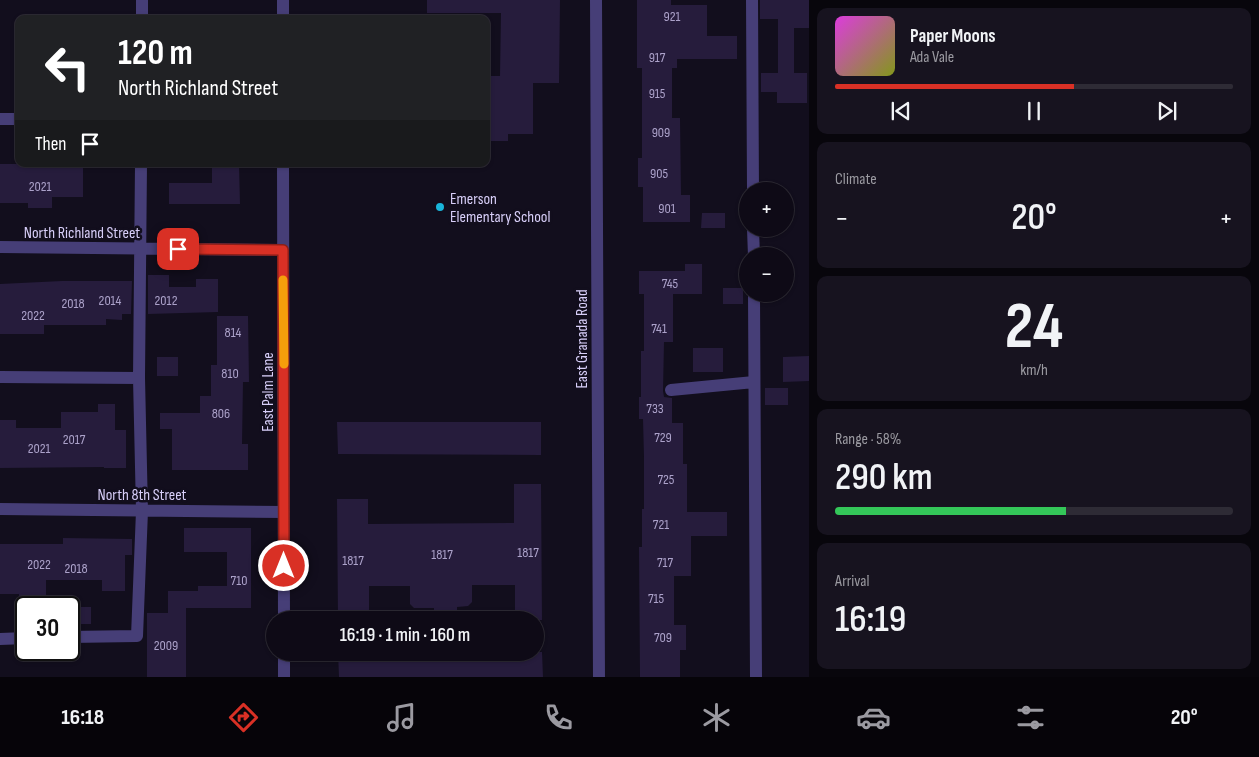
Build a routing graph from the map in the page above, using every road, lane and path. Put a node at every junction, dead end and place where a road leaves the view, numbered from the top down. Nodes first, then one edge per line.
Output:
1 (142, 0) edge
2 (283, 0) edge
3 (596, 0) edge
4 (752, 0) edge
5 (142, 15) edge
6 (283, 15) edge
7 (0, 119) edge
8 (15, 119) edge
9 (141, 167) edge
10 (283, 167) edge
11 (753, 182) edge
12 (0, 248) edge
13 (141, 249) junction
14 (283, 250) junction
15 (754, 302) edge
16 (0, 377) edge
17 (139, 378) junction
18 (754, 382) junction
19 (671, 390) dead end
20 (0, 509) edge
21 (142, 511) junction
22 (284, 512) junction
23 (284, 611) edge
24 (80, 637) edge
25 (15, 638) edge
26 (0, 639) edge
27 (284, 661) edge
28 (284, 677) edge
29 (599, 677) edge
30 (756, 677) edge

1 - 5 street
2 - 6 street
3 - 29 street, East Granada Road
4 - 11 street
7 - 8 street
9 - 13 street
10 - 14 street, East Palm Lane
12 - 13 street, North Richland Street
13 - 14 street, North Richland Street
13 - 17 street
14 - 22 street, East Palm Lane
15 - 18 street
16 - 17 street
17 - 21 street
18 - 19 street
18 - 30 street
20 - 21 street, North 8th Street
21 - 22 street, North 8th Street
21 - 24 street
22 - 23 street, East Palm Lane
25 - 26 street
27 - 28 street

